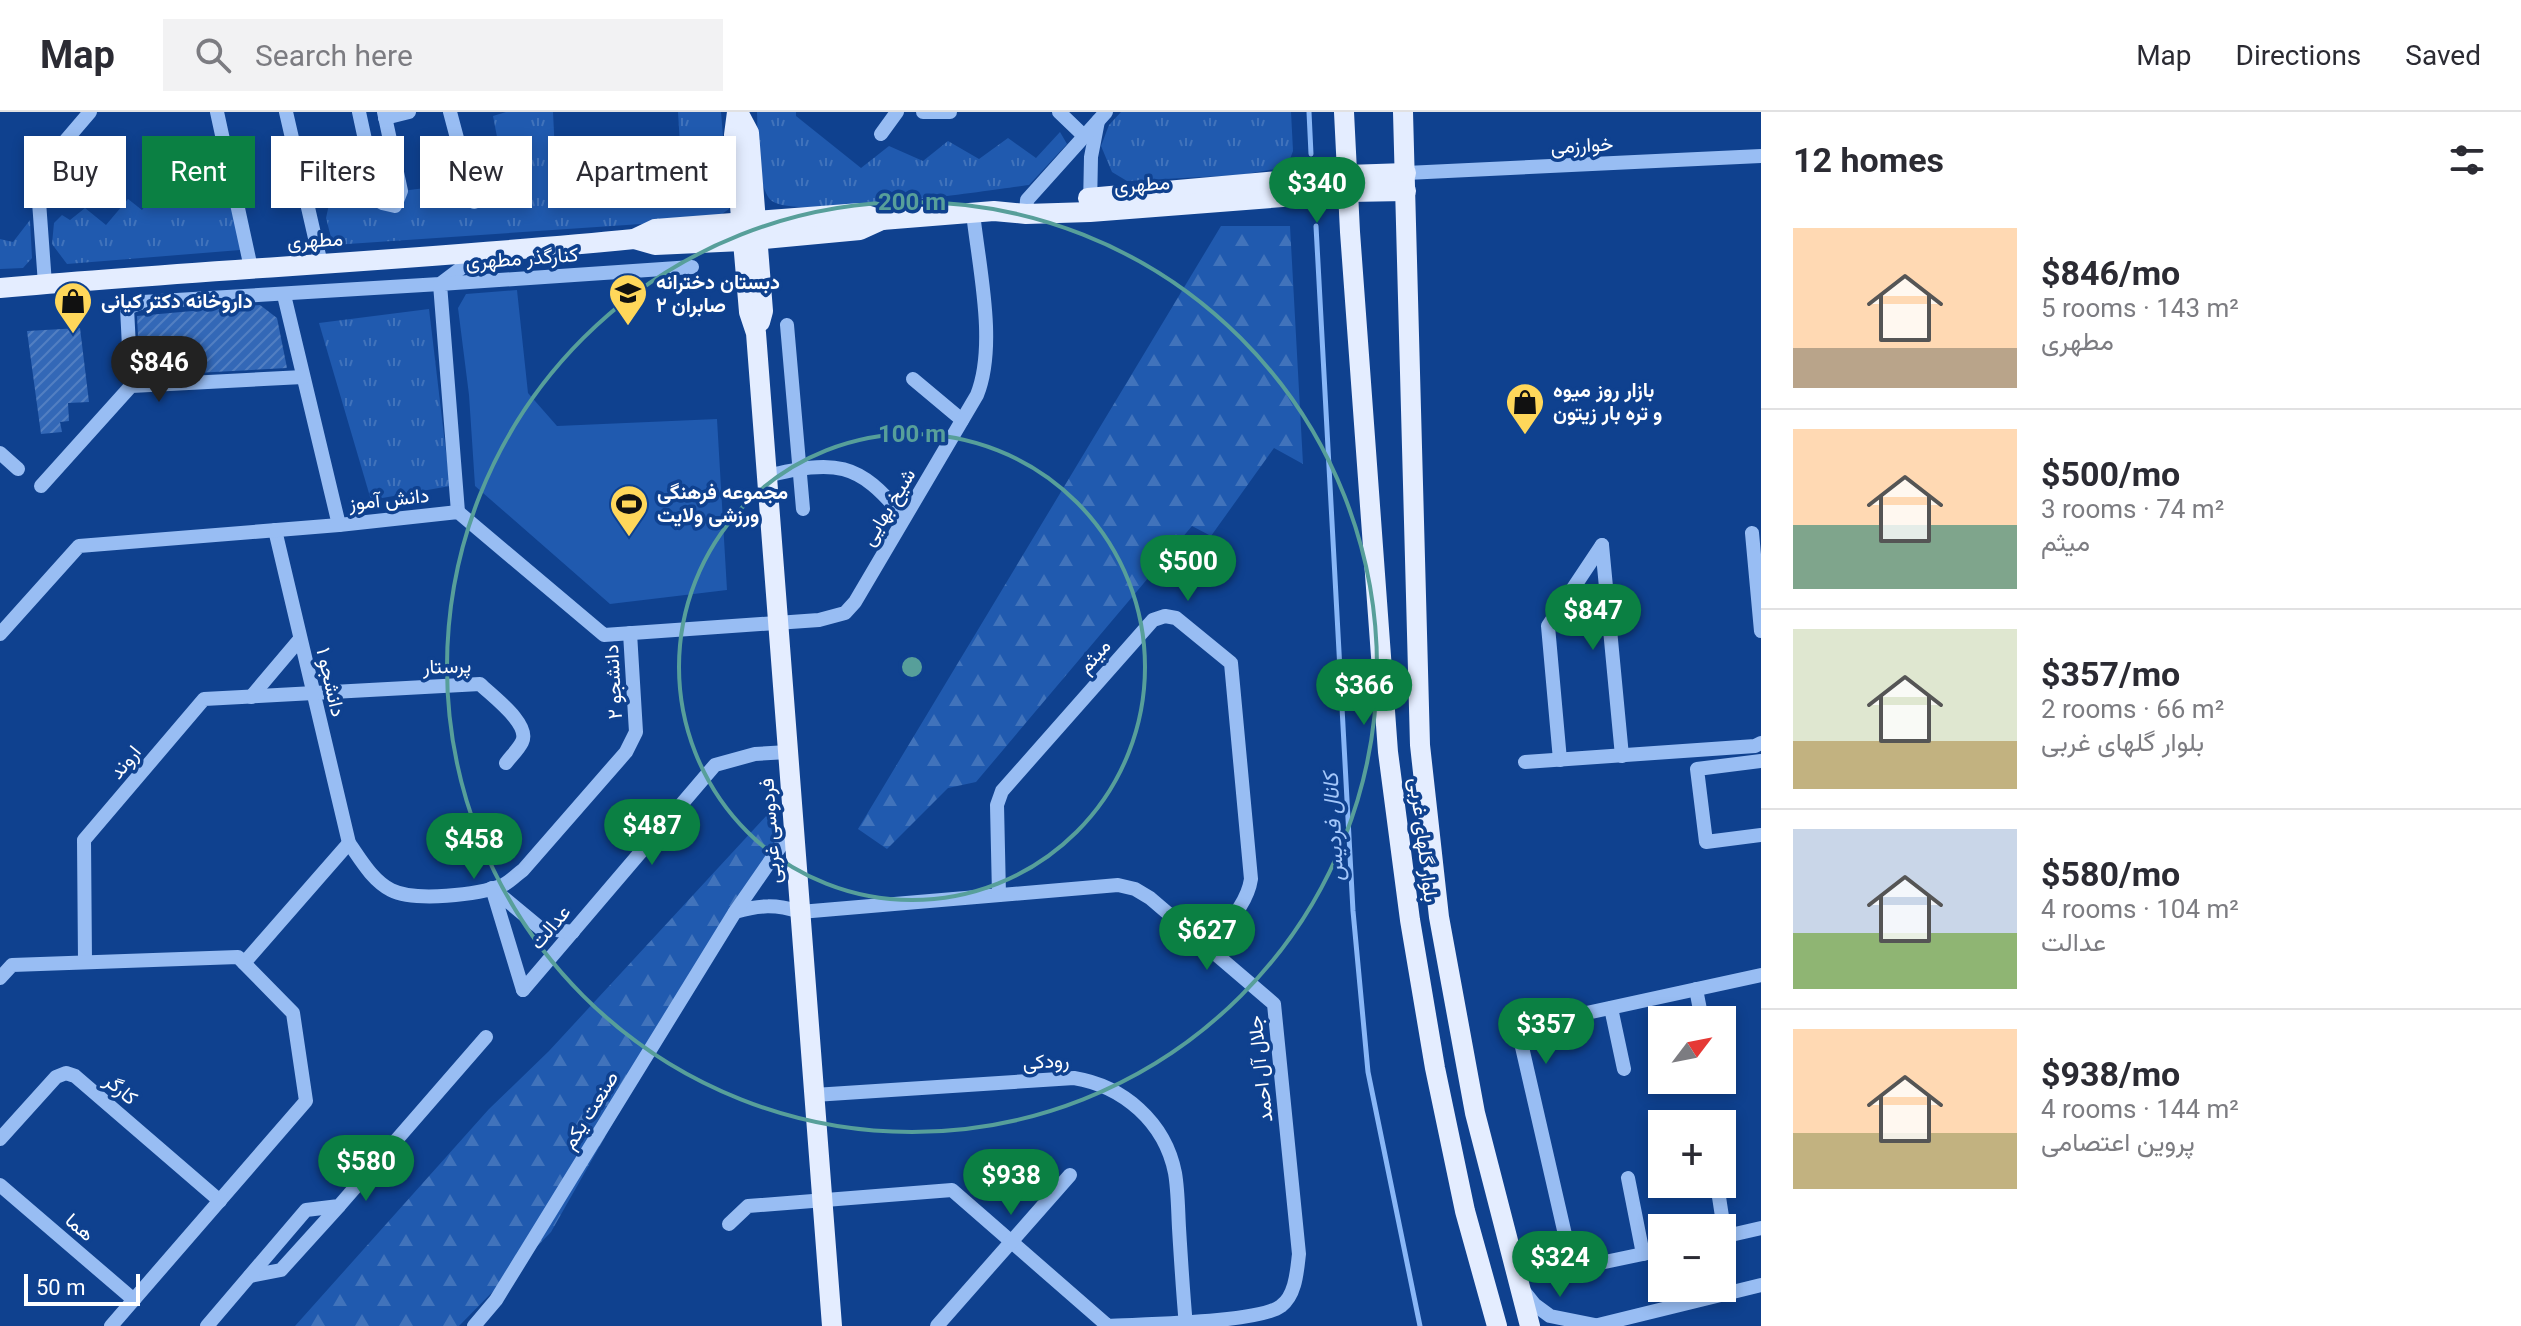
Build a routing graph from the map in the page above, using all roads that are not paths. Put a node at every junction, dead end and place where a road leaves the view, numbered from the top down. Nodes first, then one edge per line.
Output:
1 (90, 112) edge
2 (217, 112) edge
3 (286, 112) edge
4 (359, 112) edge
5 (409, 112) edge
6 (450, 112) edge
7 (738, 112) edge
8 (897, 112) edge
9 (923, 112) edge
10 (950, 112) edge
11 (1059, 112) edge
12 (1344, 112) edge
13 (1403, 112) edge
14 (385, 115) edge
15 (1102, 116) edge
16 (881, 134) dead end
17 (1083, 135) junction
18 (456, 136) edge
19 (1761, 156) edge
20 (1406, 182) junction
21 (1347, 183) junction
22 (1302, 195) junction
23 (1090, 205) junction
24 (1027, 207) junction
25 (984, 212) junction
26 (749, 231) junction
27 (1350, 232) junction
28 (480, 254) junction
29 (321, 264) junction
30 (692, 267) dead end
31 (251, 268) junction
32 (45, 284) junction
33 (440, 284) junction
34 (0, 288) edge
35 (284, 295) junction
36 (787, 325) dead end
37 (303, 377) junction
38 (913, 379) dead end
39 (131, 386) junction
40 (962, 420) junction
41 (0, 453) edge
42 (801, 468) junction
43 (18, 469) dead end
44 (766, 476) junction
45 (41, 486) dead end
46 (803, 509) dead end
47 (458, 512) junction
48 (904, 518) junction
49 (339, 525) junction
50 (275, 530) junction
51 (1752, 533) dead end
52 (777, 623) junction
53 (1761, 631) edge
54 (630, 633) junction
55 (0, 634) edge
56 (300, 639) junction
57 (313, 694) junction
58 (251, 697) junction
59 (1761, 743) edge
60 (788, 752) junction
61 (1622, 756) junction
62 (1560, 760) junction
63 (1761, 761) edge
64 (1525, 762) dead end
65 (506, 763) dead end
66 (793, 828) junction
67 (1761, 835) edge
68 (349, 843) junction
69 (492, 888) junction
70 (999, 895) junction
71 (735, 912) junction
72 (800, 912) junction
73 (573, 932) junction
74 (1208, 947) junction
75 (6, 959) edge
76 (85, 962) junction
77 (244, 963) junction
78 (1761, 975) edge
79 (0, 978) edge
80 (1696, 989) junction
81 (1699, 1006) edge
82 (1611, 1008) junction
83 (486, 1037) dead end
84 (1624, 1069) dead end
85 (814, 1095) junction
86 (0, 1139) edge
87 (1070, 1175) dead end
88 (1628, 1178) dead end
89 (0, 1185) edge
90 (822, 1200) junction
91 (220, 1201) junction
92 (339, 1206) junction
93 (729, 1224) dead end
94 (1761, 1228) edge
95 (1736, 1234) edge
96 (1011, 1241) junction
97 (1648, 1253) edge
98 (1643, 1254) junction
99 (250, 1276) junction
100 (1761, 1285) edge
101 (1519, 1287) junction
102 (134, 1300) junction
103 (1250, 1322) edge
104 (1186, 1323) edge
105 (111, 1326) edge
106 (207, 1326) edge
107 (474, 1326) edge
108 (832, 1326) edge
109 (937, 1326) edge
110 (1497, 1326) edge
111 (1530, 1326) edge
112 (1594, 1326) edge

1 - 32 street
2 - 31 street
3 - 29 street
4 - 14 street
5 - 14 street
6 - 18 street
7 - 26 main road, فردوسی غربی
8 - 16 street
9 - 10 street
11 - 17 street
12 - 21 main road, بلوار گلهای غربی
13 - 20 main road, بلوار گلهای غربی
15 - 17 street
15 - 23 street
17 - 24 street
19 - 20 street, خوارزمی
20 - 21 main road, مطهری
20 - 101 main road, بلوار گلهای غربی
21 - 22 main road, مطهری
21 - 23 main road
21 - 27 main road, بلوار گلهای غربی
22 - 23 main road, مطهری
22 - 27 main road
23 - 24 main road, مطهری
24 - 25 main road, مطهری
25 - 26 main road, مطهری
25 - 40 street, شیخ بهایی
26 - 28 main road, مطهری
26 - 44 main road, فردوسی غربی
27 - 110 main road, بلوار گلهای غربی
28 - 29 main road, مطهری
28 - 33 street
29 - 31 main road, مطهری
30 - 33 street, کنارگذر مطهری
31 - 32 main road, مطهری
32 - 34 main road, مطهری
33 - 35 street
33 - 47 street, کنارگذر مطهری
35 - 37 street
35 - 39 street
36 - 42 street
37 - 39 street
37 - 49 street
38 - 40 street
39 - 45 street
40 - 48 street, شیخ بهایی
41 - 43 street
42 - 44 street
42 - 46 street
42 - 48 street
44 - 52 main road, فردوسی غربی
47 - 49 street, دانش آموز
47 - 54 street, دانش آموز
48 - 52 street, شیخ بهایی
49 - 50 street, دانش آموز
50 - 55 street, دانش آموز
50 - 56 street, دانشجو ۱
51 - 53 street
52 - 54 street, دانش آموز
52 - 60 main road, فردوسی غربی
54 - 69 street, دانشجو ۲
56 - 57 street, دانشجو ۱
56 - 58 street
57 - 58 street, اروند
57 - 65 street, پرستار
57 - 68 street, دانشجو ۱
58 - 76 street, اروند
59 - 61 street
60 - 66 main road, فردوسی غربی
60 - 73 street, عدالت
61 - 62 street
61 - 62 street
62 - 64 street
63 - 67 street
66 - 71 street, صنعت یکم
66 - 72 main road, فردوسی غربی
68 - 69 street, دانشجو ۲
68 - 77 street
69 - 73 street
69 - 73 street, عدالت
70 - 72 street, جلال آل احمد
70 - 74 street, جلال آل احمد
70 - 74 street, میثم
71 - 72 street
71 - 107 street, صنعت یکم
72 - 85 main road, فردوسی غربی
74 - 103 street, جلال آل احمد
75 - 76 street
75 - 79 street
76 - 77 street
77 - 91 street
78 - 80 street
80 - 81 street
80 - 82 street
82 - 84 street
82 - 98 street
83 - 92 street
85 - 90 main road, فردوسی غربی
85 - 104 street, رودکی
86 - 91 street, کارگر
87 - 96 street
88 - 98 street
89 - 102 street, هما
90 - 93 street, جلال آل احمد
90 - 96 street, جلال آل احمد
90 - 108 main road, فردوسی غربی
91 - 102 street
92 - 99 street
92 - 99 street
94 - 95 street
96 - 104 street, جلال آل احمد
96 - 109 street
97 - 98 street
99 - 106 street
100 - 112 street
101 - 111 main road, بلوار گلهای غربی
101 - 112 street
102 - 105 street
103 - 104 street, جلال آل احمد

